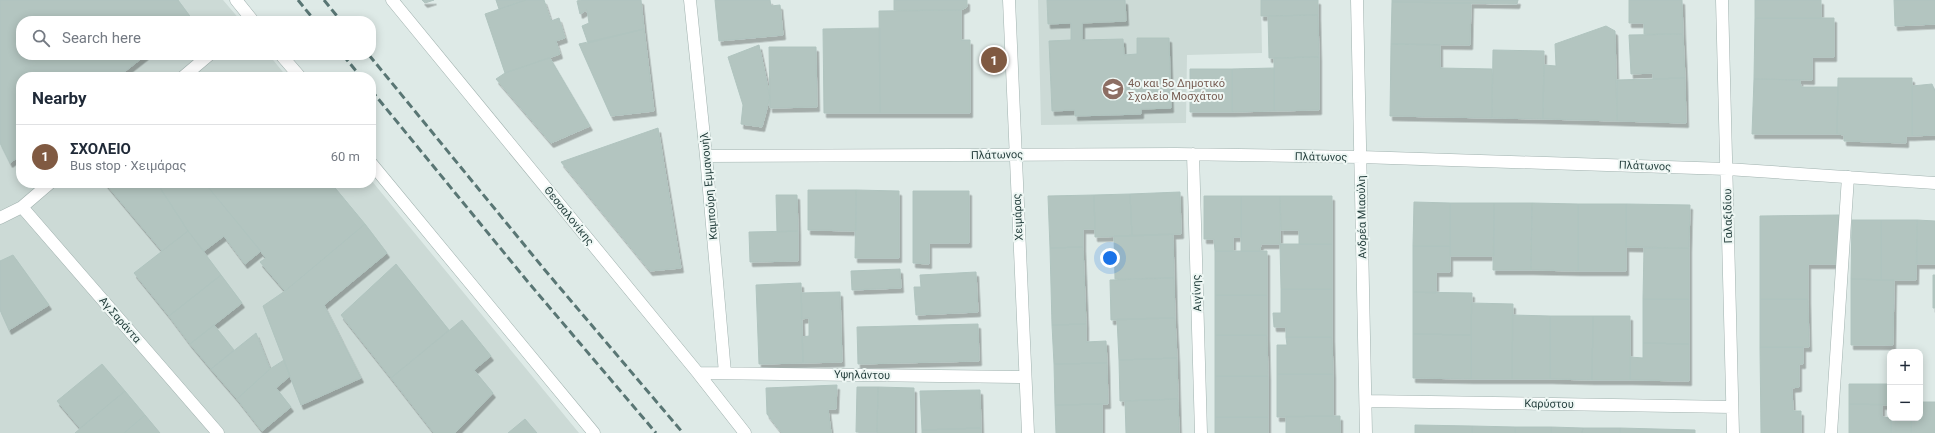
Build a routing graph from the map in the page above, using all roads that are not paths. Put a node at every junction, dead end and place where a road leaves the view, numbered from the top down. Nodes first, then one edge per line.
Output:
1 (236, 0) edge
2 (392, 0) edge
3 (690, 0) edge
4 (1009, 0) edge
5 (1357, 0) edge
6 (1722, 0) edge
7 (249, 16) edge
8 (203, 60) edge
9 (285, 60) edge
10 (188, 72) edge
11 (296, 72) edge
12 (1193, 154) junction
13 (1014, 155) junction
14 (706, 156) junction
15 (1361, 157) junction
16 (376, 169) edge
17 (1727, 169) junction
18 (1848, 177) junction
19 (1935, 183) edge
20 (44, 188) edge
21 (22, 208) junction
22 (0, 218) edge
23 (698, 373) junction
24 (725, 373) junction
25 (1025, 377) junction
26 (1366, 401) junction
27 (1732, 407) junction
28 (218, 433) edge
29 (594, 433) edge
30 (745, 433) edge
31 (1028, 433) edge
32 (1201, 433) edge
33 (1366, 433) edge
34 (1732, 433) edge
35 (1831, 433) edge

1 - 7 street
2 - 23 street, Θεσσαλονίκης
3 - 14 street, Καμπούρη Εμμανουήλ
4 - 13 street, Χειμάρας
5 - 15 street, Ανδρέα Μιαούλη
6 - 17 street, Γαλαξιδίου
8 - 10 street
9 - 11 street
12 - 13 street, Πλάτωνος
12 - 15 street, Πλάτωνος
12 - 32 street, Αιγίνης
13 - 14 street, Πλάτωνος
13 - 25 street, Χειμάρας
14 - 24 street, Καμπούρη Εμμανουήλ
15 - 17 street, Πλάτωνος
15 - 26 street, Ανδρέα Μιαούλη
16 - 29 street
17 - 18 street, Πλάτωνος
17 - 27 street, Γαλαξιδίου
18 - 19 street, Πλάτωνος
18 - 35 street
20 - 21 street
21 - 22 street
21 - 28 street, Αγ.Σαράντα
23 - 24 street, Υψηλάντου
23 - 30 street, Θεσσαλονίκης
24 - 25 street, Υψηλάντου
25 - 31 street, Χειμάρας
26 - 27 street, Καρύστου
26 - 33 street, Ανδρέα Μιαούλη
27 - 34 street, Γαλαξιδίου

